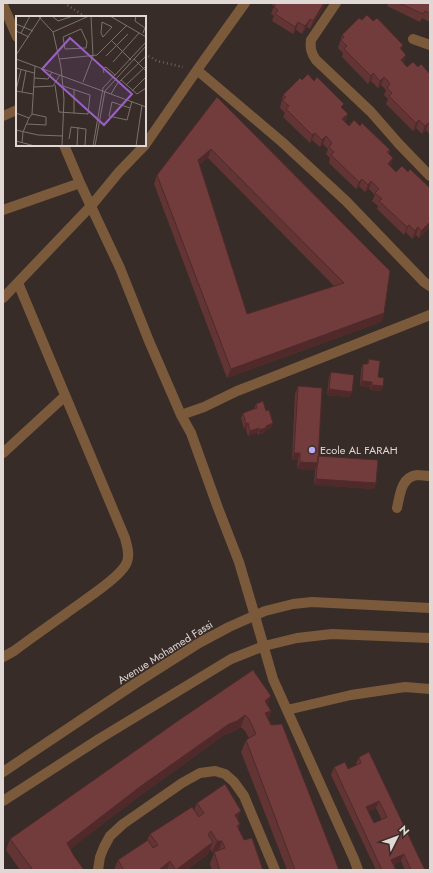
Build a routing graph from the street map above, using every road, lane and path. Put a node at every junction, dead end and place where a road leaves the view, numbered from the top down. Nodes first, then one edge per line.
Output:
1 (64, 3) edge
2 (245, 3) edge
3 (336, 3) edge
4 (3, 5) edge
5 (84, 16) edge
6 (16, 35) edge
7 (414, 39) dead end
8 (430, 44) edge
9 (146, 55) edge
10 (197, 70) junction
11 (16, 110) edge
12 (3, 116) edge
13 (146, 144) edge
14 (64, 146) edge
15 (144, 146) edge
16 (430, 176) edge
17 (80, 184) junction
18 (91, 206) junction
19 (3, 210) edge
20 (18, 283) junction
21 (430, 286) edge
22 (3, 298) edge
23 (430, 315) edge
24 (65, 396) junction
25 (181, 415) junction
26 (3, 453) edge
27 (430, 476) edge
28 (397, 508) dead end
29 (430, 608) edge
30 (255, 616) junction
31 (430, 638) edge
32 (264, 646) junction
33 (3, 658) edge
34 (430, 689) edge
35 (287, 710) junction
36 (3, 772) edge
37 (3, 802) edge
38 (98, 870) edge
39 (275, 870) edge
40 (358, 870) edge

1 - 5 path
2 - 10 street
3 - 16 street
4 - 6 street
7 - 8 street
9 - 10 path
10 - 13 street
10 - 21 street
11 - 12 street
14 - 17 street
15 - 18 street
17 - 18 street
17 - 19 street
18 - 20 street
18 - 25 street
20 - 22 street
20 - 24 street
23 - 25 street
24 - 26 street
24 - 33 street
25 - 30 street
27 - 28 street
29 - 30 street, Avenue Mohamed Fassi
30 - 32 street
30 - 36 street, Avenue Mohamed Fassi
31 - 32 street
32 - 35 street
32 - 37 street
34 - 35 street
35 - 40 street
38 - 39 street

